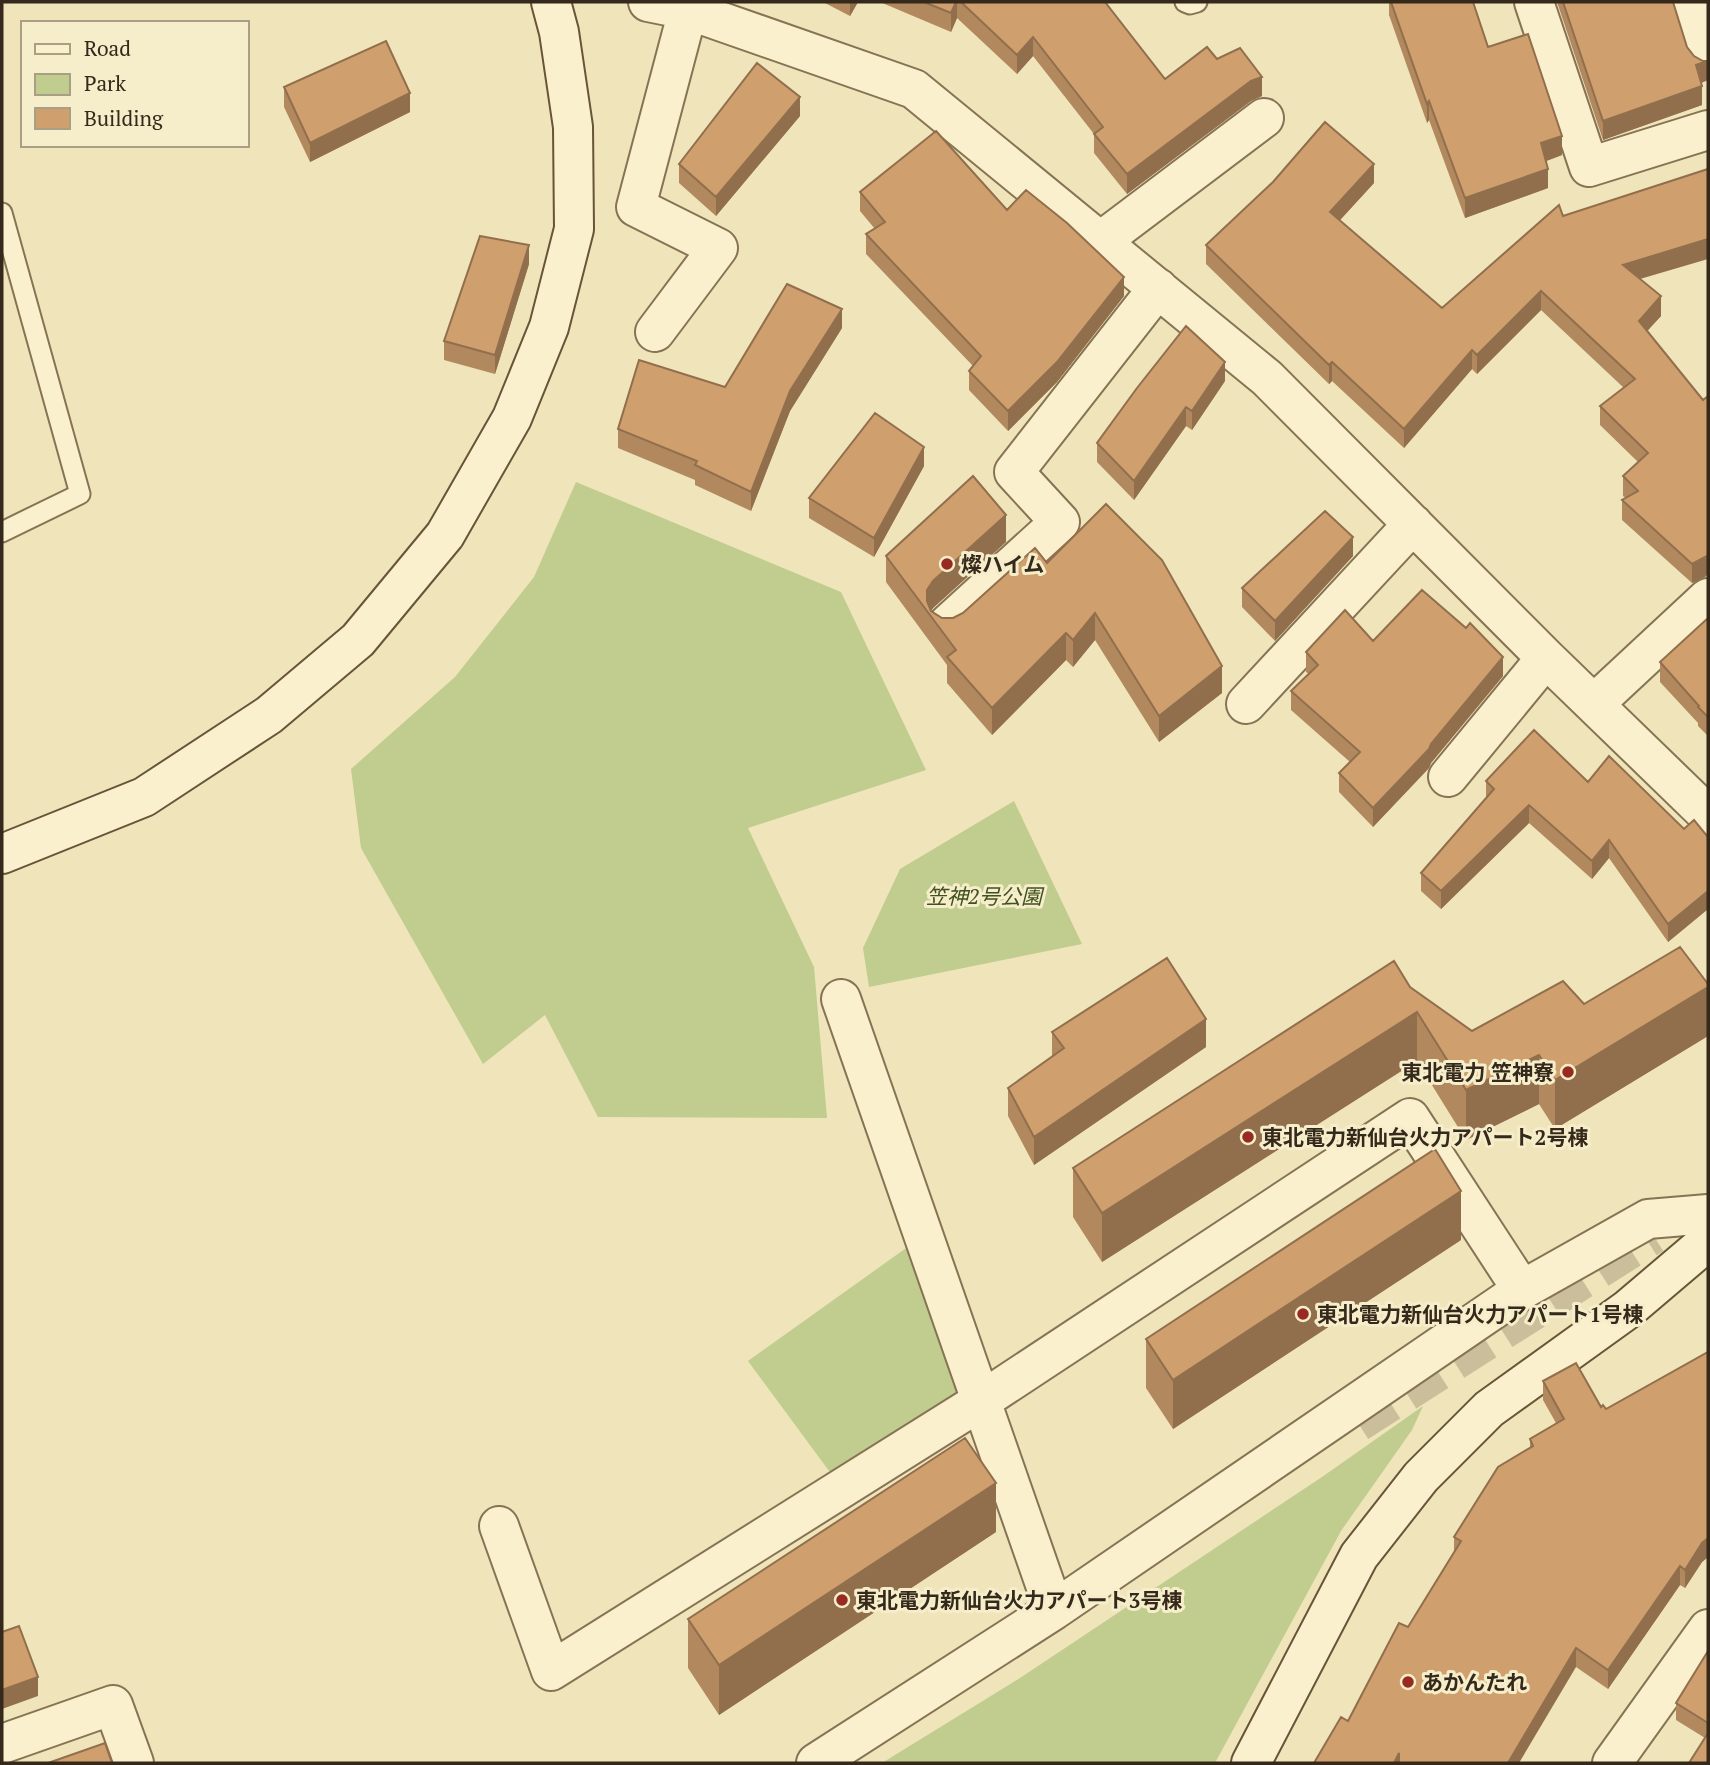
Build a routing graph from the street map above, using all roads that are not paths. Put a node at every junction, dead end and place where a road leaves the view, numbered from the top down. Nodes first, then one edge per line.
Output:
1 (551, 2) edge
2 (648, 2) edge
3 (1185, 2) edge
4 (1197, 2) edge
5 (1534, 2) edge
6 (1690, 2) edge
7 (688, 10) junction
8 (1708, 60) edge
9 (1264, 118) dead end
10 (1708, 130) edge
11 (2, 213) edge
12 (1101, 241) junction
13 (1158, 288) junction
14 (655, 332) dead end
15 (1413, 524) junction
16 (2, 533) edge
17 (1708, 598) edge
18 (948, 624) edge
19 (1546, 658) junction
20 (1246, 704) dead end
21 (1594, 704) junction
22 (1448, 777) dead end
23 (1708, 815) edge
24 (2, 854) edge
25 (841, 999) dead end
26 (1708, 1214) edge
27 (1708, 1241) edge
28 (1522, 1290) junction
29 (981, 1401) junction
30 (499, 1526) dead end
31 (1708, 1598) edge
32 (1054, 1610) junction
33 (1708, 1611) edge
34 (1708, 1629) edge
35 (2, 1744) edge
36 (134, 1763) edge
37 (816, 1763) edge
38 (1251, 1763) edge
39 (1612, 1763) edge

1 - 24 street
2 - 7 street
3 - 4 lane
5 - 10 street
6 - 8 street
7 - 12 street
7 - 14 street
9 - 12 street
11 - 16 lane
12 - 13 street
13 - 15 street
13 - 18 street
15 - 19 street
15 - 20 street
17 - 21 street
19 - 21 street
19 - 22 street
21 - 23 street
25 - 29 street
26 - 28 street
27 - 38 street
28 - 29 street
28 - 32 street
29 - 30 street
29 - 32 street
31 - 33 street
32 - 37 street
34 - 39 street
35 - 36 street

